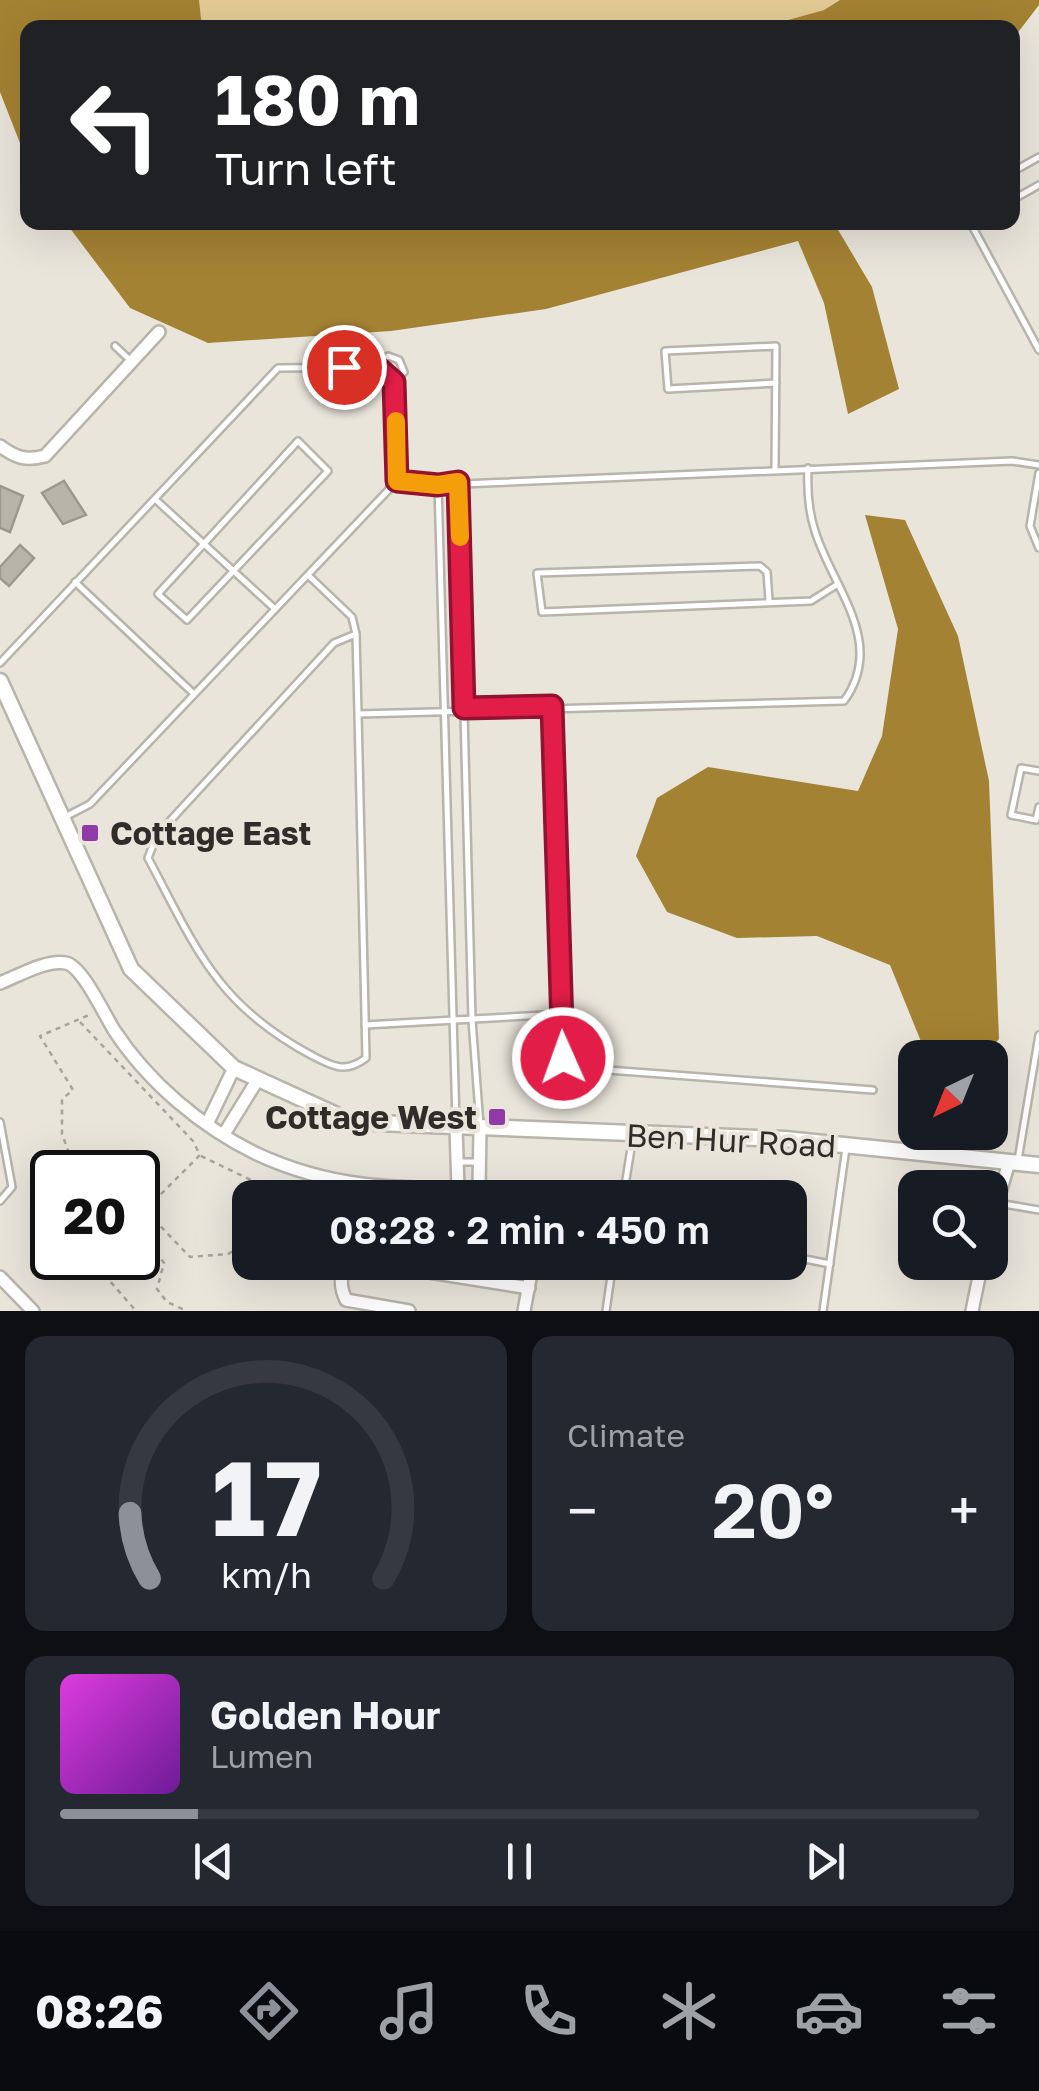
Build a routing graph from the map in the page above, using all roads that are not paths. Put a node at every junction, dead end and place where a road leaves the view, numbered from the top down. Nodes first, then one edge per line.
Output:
1 (975, 230) edge
2 (159, 332) dead end
3 (115, 346) dead end
4 (1039, 350) edge
5 (132, 362) junction
6 (377, 367) junction
7 (394, 382) junction
8 (776, 383) junction
9 (0, 446) edge
10 (1039, 465) edge
11 (808, 468) junction
12 (775, 470) junction
13 (1039, 473) edge
14 (397, 481) junction
15 (458, 482) junction
16 (438, 485) junction
17 (155, 500) junction
18 (204, 545) junction
19 (1039, 548) edge
20 (234, 573) junction
21 (308, 576) junction
22 (75, 582) junction
23 (838, 584) junction
24 (769, 600) junction
25 (275, 610) junction
26 (356, 634) junction
27 (0, 664) edge
28 (0, 681) edge
29 (194, 694) junction
30 (552, 706) junction
31 (464, 708) junction
32 (443, 709) junction
33 (358, 714) junction
34 (1039, 771) edge
35 (1039, 807) edge
36 (62, 818) junction
37 (0, 982) edge
38 (562, 1014) junction
39 (453, 1020) junction
40 (472, 1020) junction
41 (365, 1024) junction
42 (1039, 1035) edge
43 (234, 1068) junction
44 (258, 1079) junction
45 (873, 1090) dead end
46 (221, 1099) junction
47 (239, 1110) junction
48 (0, 1122) edge
49 (208, 1122) junction
50 (456, 1127) junction
51 (480, 1128) junction
52 (224, 1134) junction
53 (633, 1134) junction
54 (846, 1145) junction
55 (458, 1162) junction
56 (478, 1162) junction
57 (1013, 1162) junction
58 (1039, 1165) edge
59 (1008, 1175) edge
60 (335, 1180) edge
61 (458, 1180) edge
62 (479, 1180) edge
63 (626, 1180) edge
64 (0, 1201) edge
65 (1008, 1205) edge
66 (1039, 1210) edge
67 (807, 1259) edge
68 (830, 1264) junction
69 (0, 1276) edge
70 (342, 1280) edge
71 (479, 1280) edge
72 (530, 1280) edge
73 (610, 1280) edge
74 (978, 1280) edge
75 (529, 1288) junction
76 (33, 1311) edge
77 (409, 1311) edge
78 (524, 1311) edge
79 (606, 1311) edge
80 (824, 1311) edge
81 (972, 1311) edge

1 - 4 lane
2 - 5 street
3 - 5 lane
5 - 9 street
6 - 7 lane
6 - 7 lane
6 - 17 lane
7 - 14 lane
8 - 8 lane
8 - 12 lane
10 - 11 lane
11 - 12 lane
11 - 23 lane
12 - 15 lane
13 - 19 lane
14 - 16 lane
14 - 21 lane
15 - 16 lane
15 - 31 lane
16 - 32 lane
17 - 18 lane
17 - 22 lane
18 - 20 lane
18 - 20 lane
18 - 20 lane
20 - 25 lane
21 - 25 lane
21 - 26 lane
22 - 27 lane
22 - 29 lane
23 - 24 lane
23 - 30 lane
24 - 24 lane
25 - 29 lane
26 - 33 lane
26 - 41 lane
28 - 36 street, Ben Hur Road
29 - 36 lane
30 - 31 lane
30 - 38 lane
31 - 32 lane
31 - 40 lane
32 - 33 lane
32 - 39 lane
33 - 41 lane
34 - 35 lane
36 - 43 street, Ben Hur Road
37 - 49 street
38 - 40 lane
38 - 45 lane
39 - 40 lane
39 - 41 lane
39 - 50 lane
40 - 51 lane
42 - 57 lane
43 - 44 street, Ben Hur Road
43 - 46 street
44 - 47 street
44 - 50 street, Ben Hur Road
46 - 47 lane
46 - 49 street
47 - 52 street
48 - 64 lane
49 - 52 street
50 - 51 street, Ben Hur Road
50 - 55 street
51 - 53 street, Ben Hur Road
51 - 56 street
52 - 60 street
53 - 54 street, Ben Hur Road
53 - 63 lane
54 - 57 street, Ben Hur Road
54 - 68 lane
55 - 56 lane
55 - 61 street
56 - 62 street
57 - 58 street, Ben Hur Road
57 - 59 street
65 - 66 lane
67 - 68 lane
68 - 80 lane
69 - 76 street
70 - 77 street
71 - 75 street
72 - 75 street
73 - 79 lane
74 - 81 street
75 - 78 street

